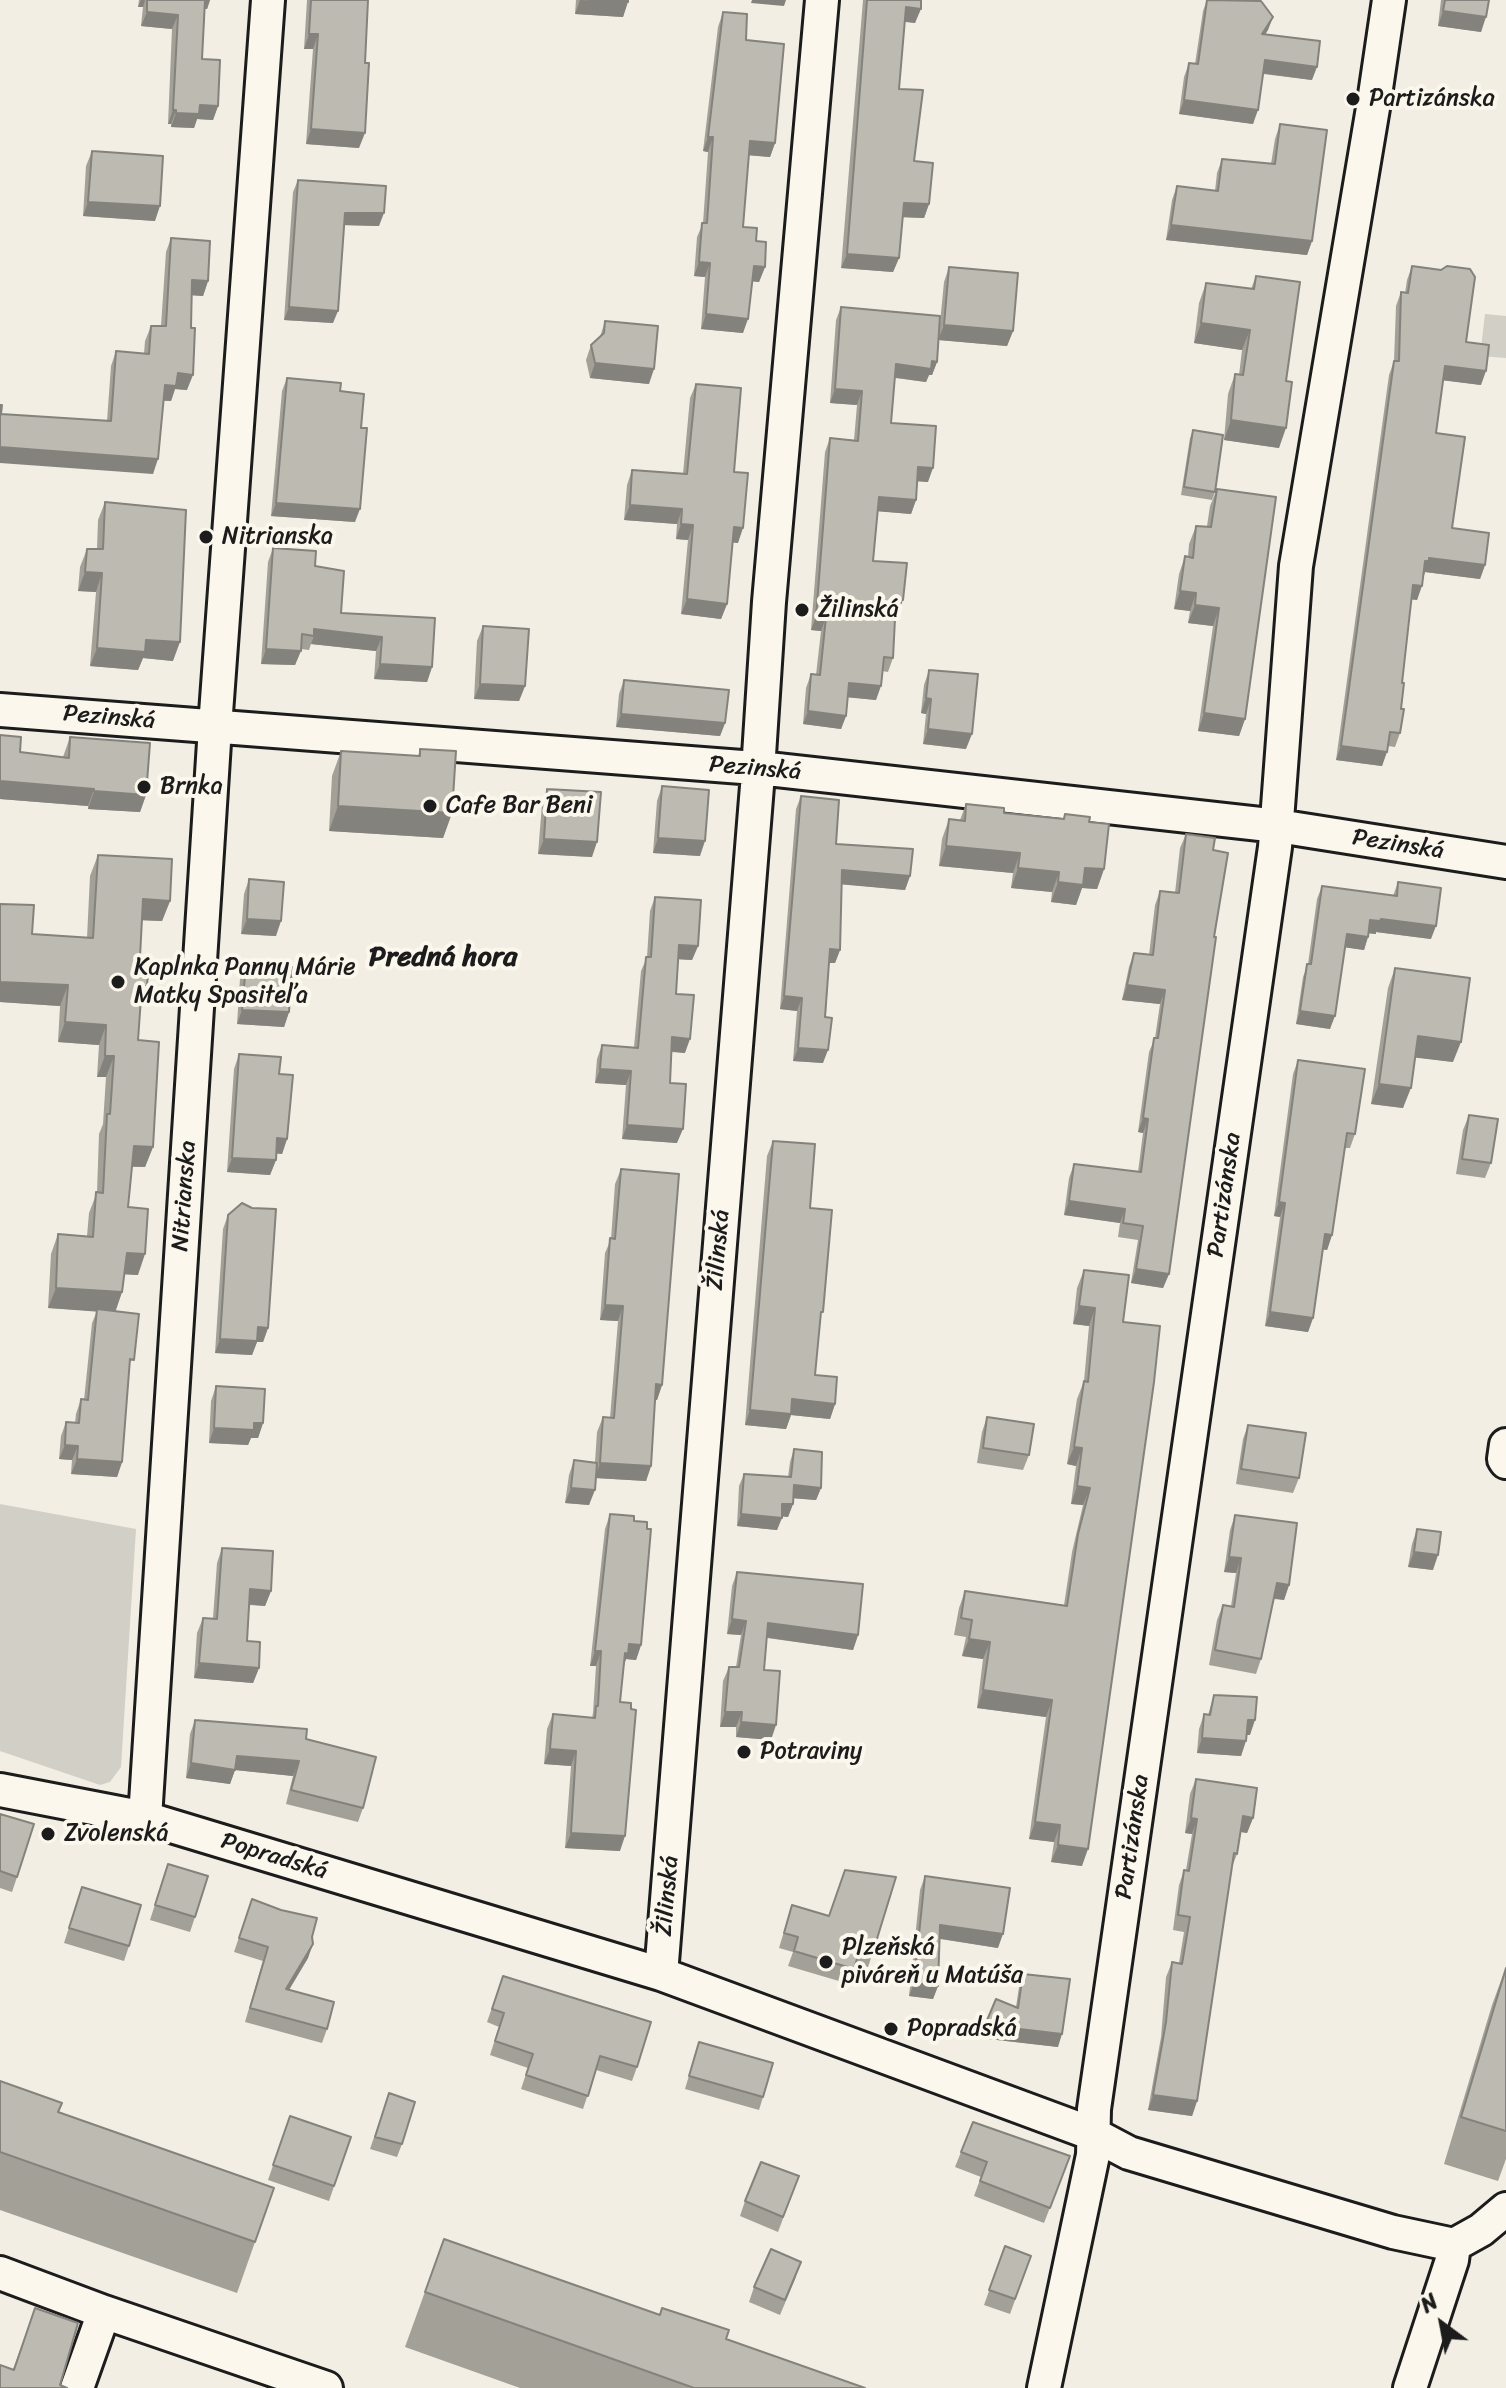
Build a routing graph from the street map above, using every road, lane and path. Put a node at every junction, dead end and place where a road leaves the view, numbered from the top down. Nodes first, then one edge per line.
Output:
1 (268, 0) edge
2 (822, 0) edge
3 (1389, 0) edge
4 (0, 710) edge
5 (215, 727) junction
6 (758, 769) junction
7 (1278, 826) junction
8 (1506, 862) edge
9 (1506, 1445) edge
10 (1506, 1462) edge
11 (0, 1790) edge
12 (145, 1818) junction
13 (661, 1974) junction
14 (1093, 2134) junction
15 (1506, 2209) edge
16 (1454, 2245) junction
17 (0, 2273) edge
18 (104, 2312) junction
19 (77, 2388) edge
20 (326, 2388) edge
21 (1044, 2388) edge
22 (1410, 2388) edge

1 - 5 street, Nitrianska
2 - 6 street, Žilinská
3 - 7 street, Partizánska
4 - 5 street, Pezinská
5 - 6 street, Pezinská
5 - 12 street, Nitrianska
6 - 7 street, Pezinská
6 - 13 street, Žilinská
7 - 8 street, Pezinská
7 - 14 street, Partizánska
9 - 10 street
11 - 12 street, Popradská
12 - 13 street, Popradská
13 - 14 street, Popradská
14 - 16 street, Popradská
14 - 21 street, Partizánska
15 - 16 street
16 - 22 street
17 - 18 street
18 - 19 street
18 - 20 street

